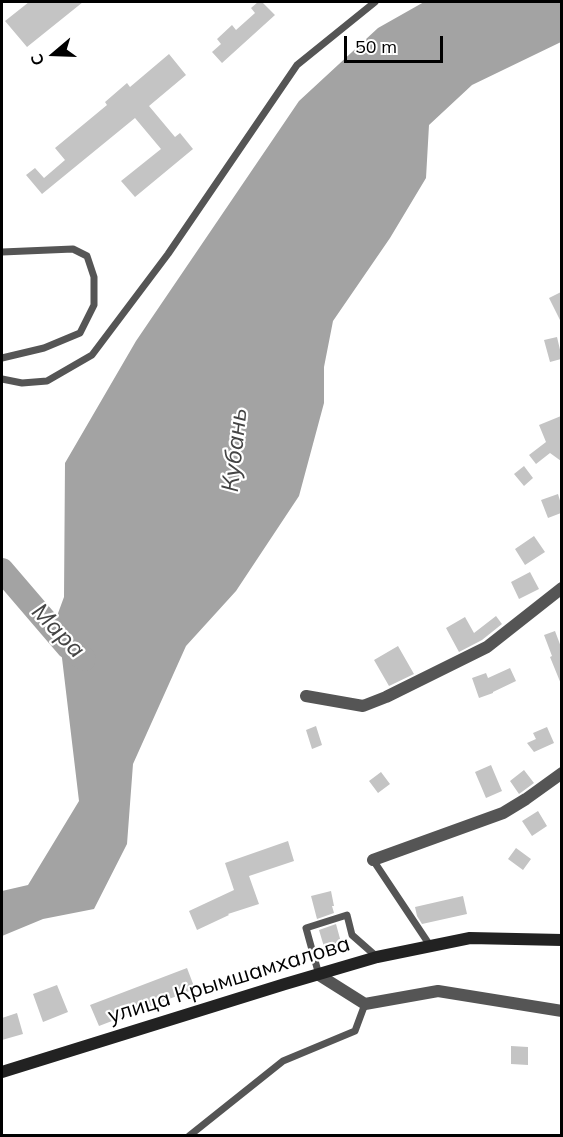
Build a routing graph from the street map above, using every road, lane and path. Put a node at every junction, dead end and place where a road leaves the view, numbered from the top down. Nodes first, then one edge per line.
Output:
1 (375, 2) edge
2 (2, 252) edge
3 (2, 358) edge
4 (2, 379) edge
5 (561, 588) edge
6 (306, 696) dead end
7 (561, 773) edge
8 (373, 860) joint
9 (561, 940) edge
10 (431, 947) junction
11 (377, 957) junction
12 (320, 975) junction
13 (365, 1004) junction
14 (561, 1011) edge
15 (2, 1072) edge
16 (189, 1136) edge

1 - 4 lane
2 - 3 lane
5 - 6 street
7 - 8 street
8 - 10 lane
9 - 10 main road, улица Крымшамхалова
10 - 11 main road, улица Крымшамхалова
11 - 12 main road, улица Крымшамхалова
11 - 12 lane
12 - 13 street
12 - 15 main road, улица Крымшамхалова
13 - 14 street
13 - 16 lane

